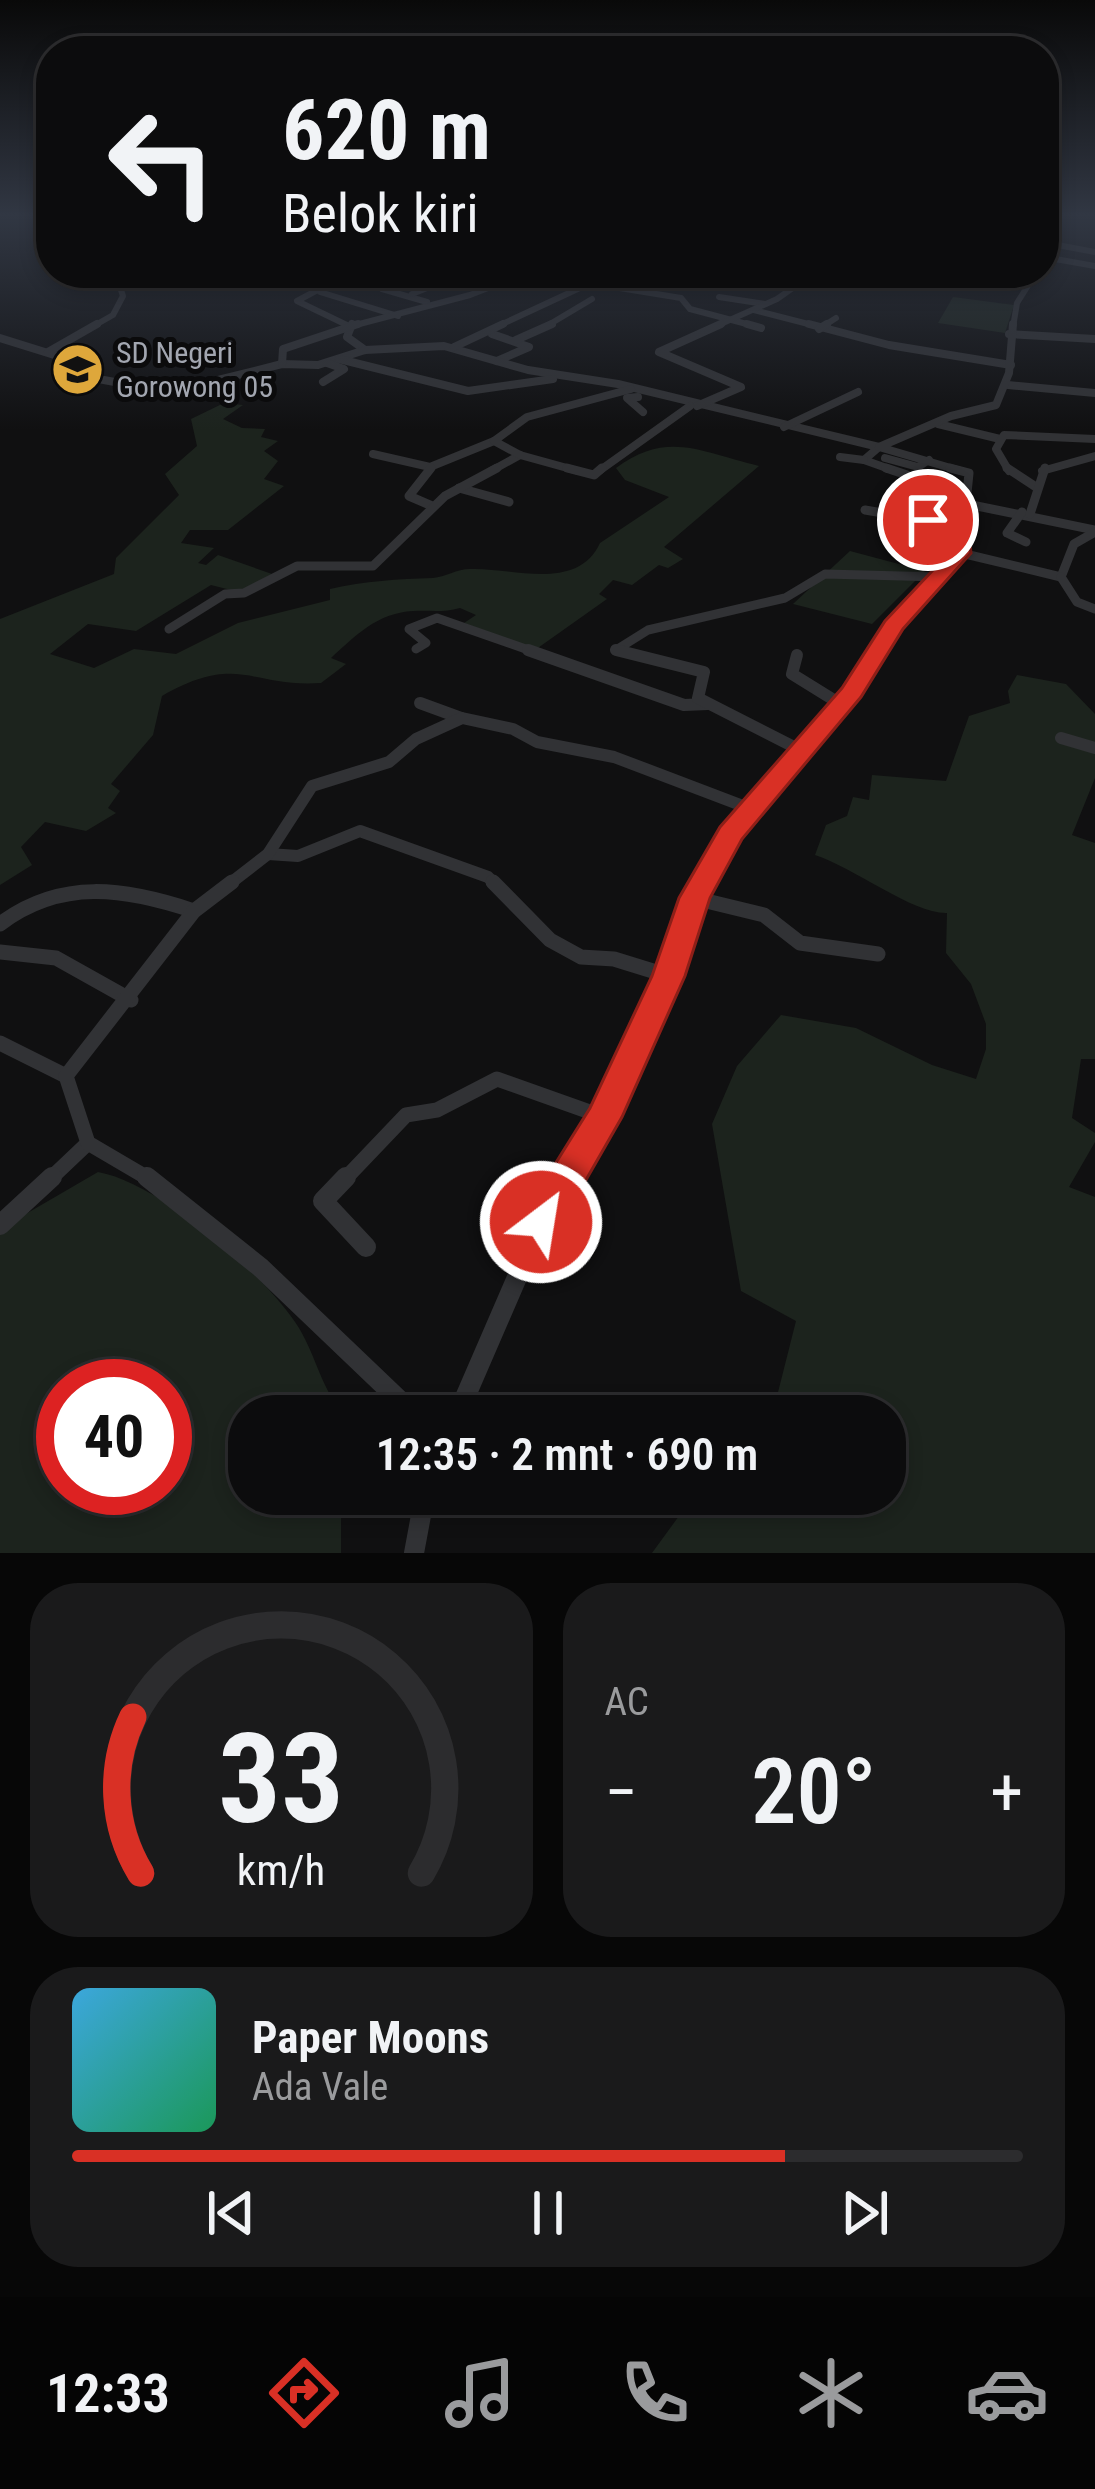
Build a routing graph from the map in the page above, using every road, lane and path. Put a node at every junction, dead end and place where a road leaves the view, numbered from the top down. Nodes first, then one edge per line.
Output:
1 (120, 288) edge
2 (325, 288) edge
3 (427, 288) edge
4 (489, 288) edge
5 (583, 288) edge
6 (627, 288) edge
7 (791, 288) edge
8 (1025, 288) edge
9 (382, 289) joint
10 (318, 292) junction
11 (412, 294) junction
12 (719, 298) dead end
13 (592, 299) dead end
14 (362, 302) junction
15 (428, 302) junction
16 (766, 304) junction
17 (754, 310) junction
18 (399, 316) junction
19 (836, 318) dead end
20 (730, 320) junction
21 (352, 324) junction
22 (761, 328) dead end
23 (819, 329) junction
24 (489, 333) junction
25 (1009, 334) junction
26 (0, 338) edge
27 (1095, 339) edge
28 (516, 340) junction
29 (453, 347) junction
30 (365, 350) junction
31 (48, 352) junction
32 (338, 358) junction
33 (496, 362) junction
34 (327, 363) junction
35 (282, 364) junction
36 (1011, 365) junction
37 (566, 377) junction
38 (323, 382) dead end
39 (1008, 385) junction
40 (632, 389) junction
41 (858, 392) dead end
42 (1095, 393) edge
43 (651, 396) junction
44 (693, 406) junction
45 (644, 412) dead end
46 (938, 424) junction
47 (784, 427) junction
48 (1000, 439) junction
49 (1095, 439) edge
50 (494, 441) junction
51 (887, 452) junction
52 (373, 454) dead end
53 (520, 455) junction
54 (1095, 456) edge
55 (840, 457) dead end
56 (869, 461) junction
57 (430, 467) junction
58 (907, 476) dead end
59 (1036, 487) junction
60 (459, 488) junction
61 (902, 495) dead end
62 (509, 502) dead end
63 (962, 503) junction
64 (432, 506) junction
65 (865, 510) dead end
66 (1026, 513) junction
67 (896, 515) junction
68 (960, 526) junction
69 (1095, 531) edge
70 (1026, 542) dead end
71 (961, 553) junction
72 (941, 577) junction
73 (1061, 577) junction
74 (1095, 609) edge
75 (169, 628) dead end
76 (416, 649) dead end
77 (797, 655) dead end
78 (420, 703) dead end
79 (710, 704) junction
80 (842, 704) junction
81 (462, 718) junction
82 (1061, 738) dead end
83 (1095, 748) edge
84 (802, 752) junction
85 (751, 809) junction
86 (268, 854) junction
87 (694, 898) junction
88 (194, 911) junction
89 (0, 924) edge
90 (0, 952) edge
91 (878, 954) dead end
92 (669, 976) junction
93 (130, 1000) junction
94 (0, 1043) edge
95 (65, 1076) junction
96 (604, 1117) junction
97 (88, 1143) junction
98 (0, 1225) edge
99 (366, 1247) dead end
100 (394, 1395) edge
101 (466, 1395) edge
102 (421, 1515) edge
103 (414, 1553) edge

1 - 31 street
2 - 10 street
3 - 11 street
4 - 15 street
5 - 24 street
6 - 20 street
7 - 16 street
8 - 25 street
9 - 11 street
9 - 14 street
10 - 14 street
10 - 21 street
11 - 15 street
12 - 16 street
13 - 28 street
14 - 18 street
15 - 18 street
16 - 17 street
17 - 20 street
17 - 23 street
18 - 21 street
19 - 23 street
20 - 22 street
20 - 44 street
21 - 30 street
21 - 35 street
23 - 36 street
24 - 28 street
24 - 29 street
25 - 27 street
25 - 36 street
26 - 31 street
28 - 33 street
29 - 30 street
29 - 33 street
30 - 32 street
31 - 35 street
32 - 34 street
32 - 37 street
33 - 37 street
34 - 35 street
34 - 38 street
36 - 39 street
37 - 40 street
39 - 42 street
39 - 46 street
40 - 43 street
40 - 50 street
41 - 47 street
43 - 44 street
43 - 45 street
44 - 47 street
44 - 53 street
46 - 48 street
46 - 51 street
47 - 51 street
48 - 49 street
48 - 59 street
50 - 53 street
50 - 57 street
51 - 56 street
51 - 63 street
52 - 57 street
53 - 60 street
54 - 59 street
55 - 56 street
56 - 58 street
57 - 64 street
59 - 66 street
60 - 62 street
60 - 64 street
61 - 67 street
63 - 66 street
63 - 68 street
64 - 75 street
65 - 67 street
66 - 69 street
66 - 70 street
67 - 68 street
68 - 71 street
69 - 73 street
71 - 72 street
71 - 73 street
72 - 79 street
72 - 80 street
73 - 74 street
76 - 79 street
77 - 80 street
78 - 81 street
79 - 84 street
80 - 84 street
81 - 85 street
81 - 86 street
82 - 83 street
84 - 85 street
85 - 87 street
86 - 88 street
86 - 92 street
87 - 91 street
87 - 92 street
88 - 89 street
88 - 93 street
90 - 93 street
92 - 96 street
93 - 95 street
94 - 95 street
95 - 97 street
96 - 99 street
96 - 101 street
97 - 98 street
97 - 100 street
102 - 103 street

